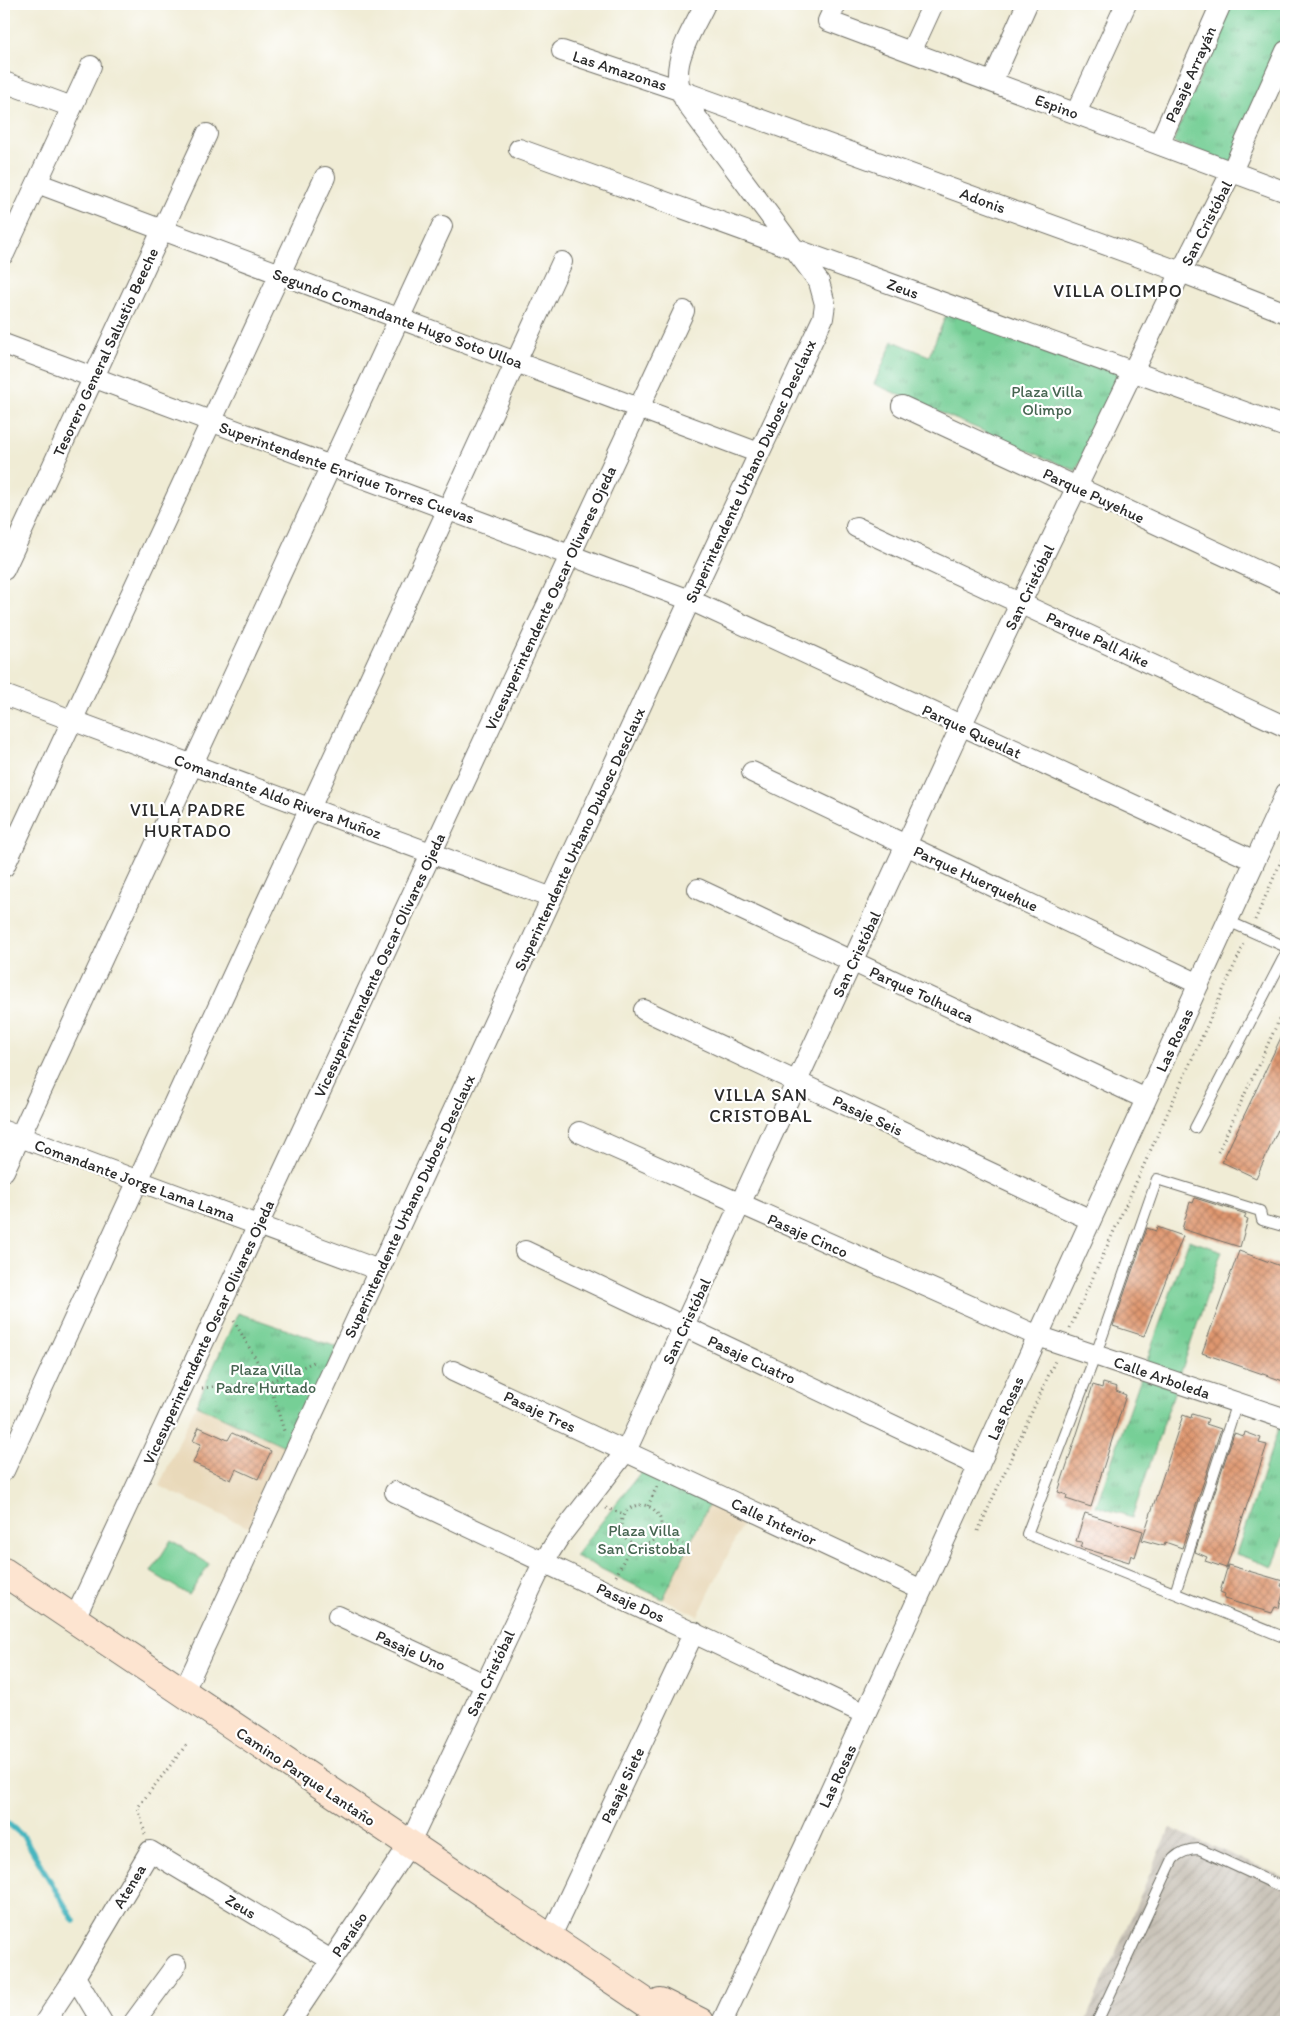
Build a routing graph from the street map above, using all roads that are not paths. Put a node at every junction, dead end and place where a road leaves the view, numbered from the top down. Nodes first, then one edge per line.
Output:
1 (705, 4) edge
2 (933, 4) edge
3 (1027, 4) edge
4 (1126, 4) edge
5 (1221, 4) edge
6 (832, 13) edge
7 (562, 51) dead end
8 (1286, 51) edge
9 (911, 52) junction
10 (91, 66) dead end
11 (4, 82) edge
12 (992, 82) junction
13 (679, 90) junction
14 (72, 107) junction
15 (1076, 113) junction
16 (207, 134) dead end
17 (1159, 144) junction
18 (519, 149) dead end
19 (1232, 171) junction
20 (325, 177) dead end
21 (37, 183) junction
22 (1286, 192) edge
23 (12, 216) edge
24 (442, 226) dead end
25 (162, 230) junction
26 (795, 249) junction
27 (4, 254) edge
28 (562, 262) dead end
29 (1181, 272) junction
30 (280, 274) junction
31 (684, 311) dead end
32 (1286, 313) edge
33 (399, 318) junction
34 (4, 344) edge
35 (516, 362) junction
36 (1133, 371) junction
37 (93, 378) junction
38 (902, 406) dead end
39 (638, 408) junction
40 (211, 422) junction
41 (1286, 427) edge
42 (759, 453) junction
43 (331, 466) junction
44 (1077, 487) junction
45 (448, 510) junction
46 (856, 527) dead end
47 (570, 556) junction
48 (4, 570) edge
49 (1286, 584) edge
50 (690, 600) junction
51 (1021, 603) junction
52 (4, 695) edge
53 (72, 720) junction
54 (961, 726) junction
55 (1286, 727) edge
56 (192, 764) junction
57 (752, 772) dead end
58 (1286, 793) edge
59 (310, 808) junction
60 (1282, 814) edge
61 (906, 845) junction
62 (431, 853) junction
63 (1255, 861) junction
64 (4, 868) edge
65 (698, 889) dead end
66 (552, 898) junction
67 (1228, 921) junction
68 (1286, 947) edge
69 (1286, 953) edge
70 (852, 962) junction
71 (1199, 984) junction
72 (644, 1010) dead end
73 (797, 1081) junction
74 (1146, 1099) junction
75 (1195, 1128) dead end
76 (579, 1132) dead end
77 (12, 1134) edge
78 (4, 1171) edge
79 (138, 1181) junction
80 (740, 1205) junction
81 (1091, 1220) junction
82 (258, 1225) junction
83 (1286, 1228) edge
84 (525, 1251) dead end
85 (379, 1270) junction
86 (684, 1326) junction
87 (1038, 1336) junction
88 (1096, 1354) junction
89 (453, 1372) dead end
90 (1237, 1402) junction
91 (1286, 1419) edge
92 (626, 1451) junction
93 (979, 1466) junction
94 (4, 1471) edge
95 (395, 1492) dead end
96 (544, 1561) junction
97 (4, 1572) edge
98 (922, 1590) junction
99 (1175, 1593) junction
100 (338, 1616) dead end
101 (74, 1620) junction
102 (694, 1632) junction
103 (1286, 1638) edge
104 (484, 1684) junction
105 (183, 1693) junction
106 (866, 1714) junction
107 (408, 1845) junction
108 (150, 1851) joint
109 (1286, 1889) edge
110 (550, 1938) junction
111 (331, 1960) junction
112 (176, 1965) dead end
113 (610, 1977) junction
114 (75, 1978) junction
115 (45, 2022) edge
116 (102, 2022) edge
117 (134, 2022) edge
118 (290, 2022) edge
119 (675, 2022) edge
120 (700, 2022) edge
121 (722, 2022) edge
122 (1097, 2022) edge

1 - 13 street, Superintendente Urbano Dubosc Desclaux
2 - 9 street
3 - 12 street
4 - 15 street
5 - 17 street, Pasaje Arrayán
6 - 9 street, Espino
7 - 13 street, Las Amazonas
8 - 19 street, San Cristóbal
9 - 12 street, Espino
10 - 14 street
11 - 14 street
12 - 15 street, Espino
13 - 26 street, Superintendente Urbano Dubosc Desclaux
13 - 29 street, Adonis
14 - 21 street
15 - 17 street, Espino
16 - 25 street, Tesorero General Salustio Beeche
17 - 19 street, Espino
18 - 26 street, Zeus
19 - 22 street, Espino
19 - 29 street, San Cristóbal
20 - 30 street
21 - 23 street
21 - 25 street, Segundo Comandante Hugo Soto Ulloa
23 - 27 street
24 - 33 street
25 - 30 street, Segundo Comandante Hugo Soto Ulloa
25 - 37 street, Tesorero General Salustio Beeche
26 - 36 street, Zeus
26 - 42 street, Superintendente Urbano Dubosc Desclaux
28 - 35 street
29 - 32 street, Adonis
29 - 36 street, San Cristóbal
30 - 33 street, Segundo Comandante Hugo Soto Ulloa
30 - 40 street
31 - 39 street, Vicesuperintendente Oscar Olivares Ojeda
33 - 35 street, Segundo Comandante Hugo Soto Ulloa
33 - 43 street
34 - 37 street, Superintendente Enrique Torres Cuevas
35 - 39 street, Segundo Comandante Hugo Soto Ulloa
35 - 45 street
36 - 41 street, Zeus
36 - 44 street, San Cristóbal
37 - 40 street, Superintendente Enrique Torres Cuevas
37 - 48 street, Tesorero General Salustio Beeche
38 - 44 street, Parque Puyehue
39 - 42 street, Segundo Comandante Hugo Soto Ulloa
39 - 47 street, Vicesuperintendente Oscar Olivares Ojeda
40 - 43 street, Superintendente Enrique Torres Cuevas
40 - 53 street
42 - 50 street, Superintendente Urbano Dubosc Desclaux
43 - 45 street, Superintendente Enrique Torres Cuevas
43 - 56 street
44 - 49 street, Parque Puyehue
44 - 51 street, San Cristóbal
45 - 47 street, Superintendente Enrique Torres Cuevas
45 - 59 street
46 - 51 street, Parque Pall Aike
47 - 50 street, Superintendente Enrique Torres Cuevas
47 - 62 street, Vicesuperintendente Oscar Olivares Ojeda
50 - 54 street, Parque Queulat
50 - 66 street, Superintendente Urbano Dubosc Desclaux
51 - 54 street, San Cristóbal
51 - 55 street, Parque Pall Aike
52 - 53 street, Comandante Aldo Rivera Muñoz
53 - 56 street, Comandante Aldo Rivera Muñoz
53 - 64 street
54 - 61 street, San Cristóbal
54 - 63 street, Parque Queulat
56 - 59 street, Comandante Aldo Rivera Muñoz
56 - 77 street
57 - 61 street, Parque Huerquehue
58 - 60 street, Las Rosas
59 - 62 street, Comandante Aldo Rivera Muñoz
59 - 79 street
60 - 63 street, Las Rosas
61 - 70 street, San Cristóbal
61 - 71 street, Parque Huerquehue
62 - 66 street, Comandante Aldo Rivera Muñoz
62 - 82 street, Vicesuperintendente Oscar Olivares Ojeda
63 - 67 street, Las Rosas
65 - 70 street, Parque Tolhuaca
66 - 85 street, Superintendente Urbano Dubosc Desclaux
67 - 68 lane
67 - 71 street, Las Rosas
69 - 75 lane
70 - 73 street, San Cristóbal
70 - 74 street, Parque Tolhuaca
71 - 74 street, Las Rosas
72 - 73 street, Pasaje Seis
73 - 80 street, San Cristóbal
73 - 81 street, Pasaje Seis
74 - 81 street, Las Rosas
76 - 80 street, Pasaje Cinco
77 - 78 street
77 - 79 street, Comandante Jorge Lama Lama
79 - 82 street, Comandante Jorge Lama Lama
79 - 94 street
80 - 86 street, San Cristóbal
80 - 87 street, Pasaje Cinco
81 - 87 street, Las Rosas
82 - 85 street, Comandante Jorge Lama Lama
82 - 101 street, Vicesuperintendente Oscar Olivares Ojeda
83 - 88 lane
84 - 86 street, Pasaje Cuatro
85 - 105 street, Superintendente Urbano Dubosc Desclaux
86 - 92 street, San Cristóbal
86 - 93 street, Pasaje Cuatro
87 - 88 street, Calle Arboleda
87 - 93 street, Las Rosas
88 - 90 street, Calle Arboleda
88 - 99 lane
89 - 92 street, Pasaje Tres
90 - 91 street, Calle Arboleda
90 - 99 lane
92 - 96 street, San Cristóbal
92 - 98 street, Calle Interior
93 - 98 street, Las Rosas
95 - 96 street, Pasaje Dos
96 - 102 street, Pasaje Dos
96 - 104 street, San Cristóbal
97 - 101 main road, Camino Parque Lantaño
98 - 106 street, Las Rosas
99 - 103 lane
100 - 104 street, Pasaje Uno
101 - 105 main road, Camino Parque Lantaño
102 - 106 street, Pasaje Dos
102 - 110 street, Pasaje Siete
104 - 107 street, San Cristóbal
105 - 107 main road, Camino Parque Lantaño
106 - 121 street, Las Rosas
107 - 110 main road, Camino Parque Lantaño
107 - 111 street, Paraíso
108 - 111 street, Zeus
108 - 114 street, Atenea
109 - 122 lane
110 - 113 main road, Camino Parque Lantaño
111 - 118 street, Paraíso
112 - 117 street
113 - 119 main road, Camino Parque Lantaño
113 - 120 main road, Camino Parque Lantaño
114 - 115 street, Atenea
114 - 116 street

